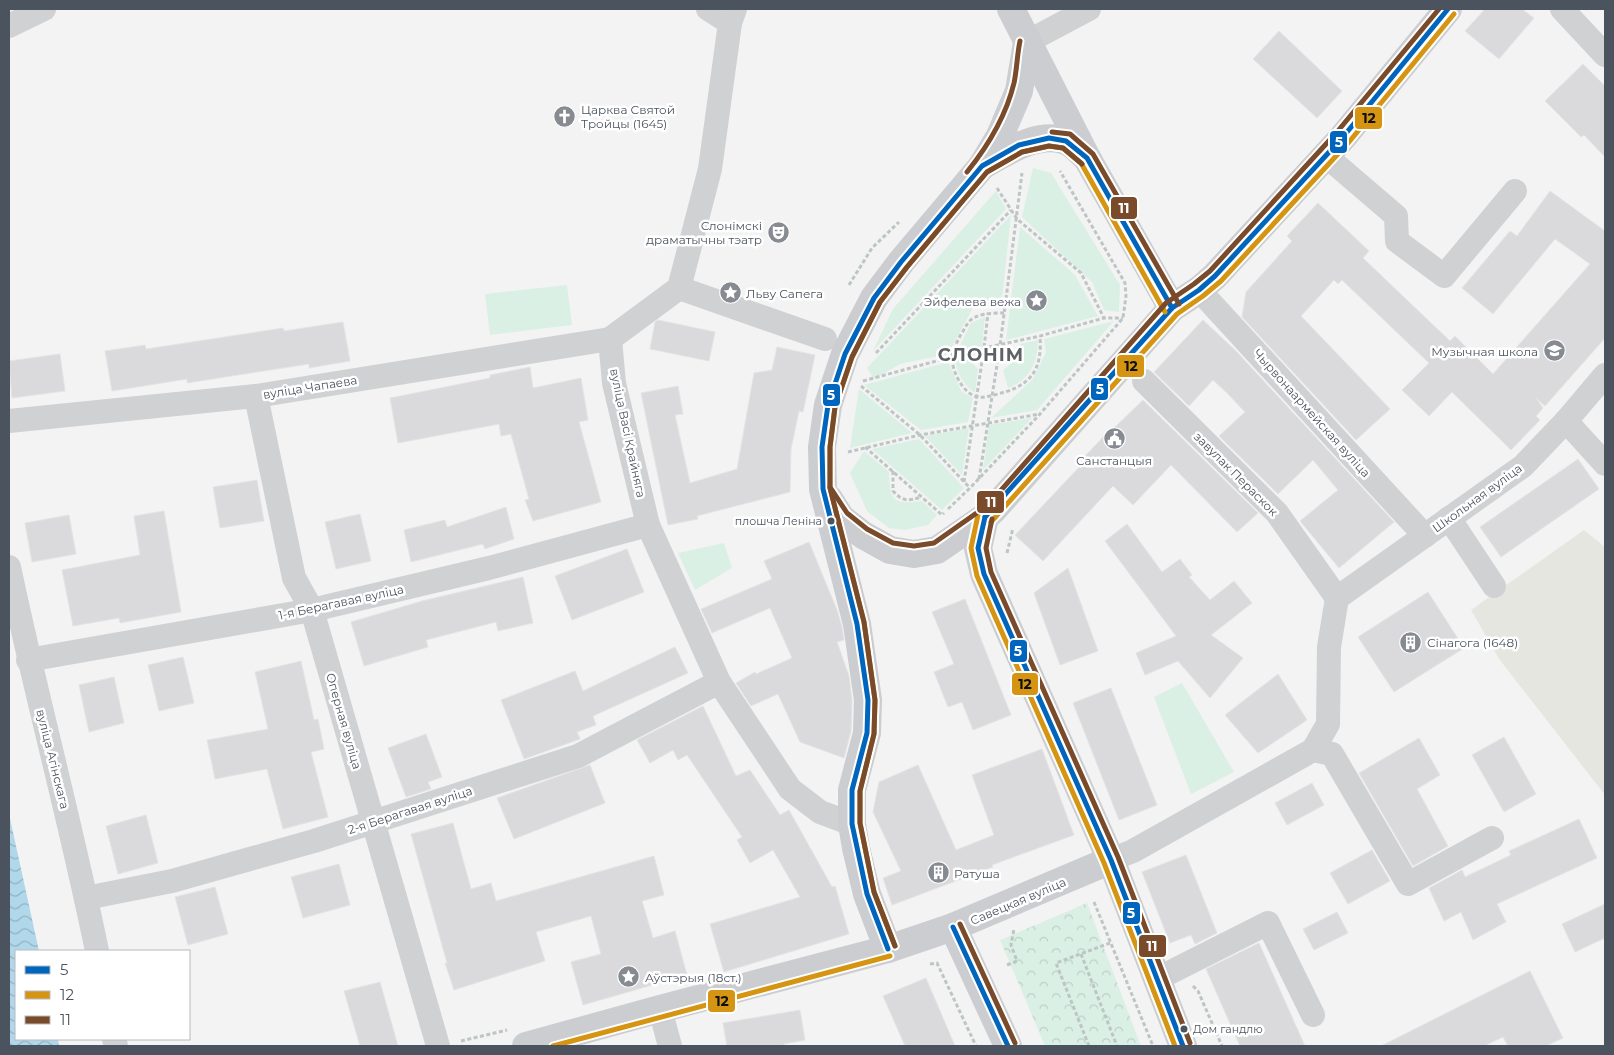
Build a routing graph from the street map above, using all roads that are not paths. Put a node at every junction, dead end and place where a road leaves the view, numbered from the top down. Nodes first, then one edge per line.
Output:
1 (44, 9) edge
2 (708, 9) edge
3 (1011, 9) edge
4 (1089, 9) edge
5 (1448, 9) edge
6 (1562, 9) edge
7 (732, 16) edge
8 (9, 26) edge
9 (1027, 42) junction
10 (1605, 55) edge
11 (1326, 156) junction
12 (1087, 158) junction
13 (982, 166) junction
14 (1514, 192) dead end
15 (679, 288) junction
16 (1199, 290) junction
17 (1172, 308) junction
18 (610, 339) junction
19 (825, 339) dead end
20 (1605, 375) edge
21 (1144, 381) dead end
22 (256, 396) junction
23 (9, 421) edge
24 (1566, 421) junction
25 (1605, 464) edge
26 (823, 489) junction
27 (985, 518) junction
28 (1449, 518) junction
29 (648, 525) junction
30 (1425, 536) junction
31 (9, 567) edge
32 (1494, 586) dead end
33 (1337, 598) junction
34 (312, 610) junction
35 (28, 660) junction
36 (719, 682) junction
37 (1313, 750) junction
38 (373, 822) junction
39 (852, 824) junction
40 (1492, 838) dead end
41 (1111, 860) junction
42 (86, 898) junction
43 (953, 928) junction
44 (97, 950) edge
45 (888, 950) junction
46 (1157, 979) junction
47 (660, 1009) junction
48 (1313, 1015) dead end
49 (438, 1046) edge
50 (526, 1046) edge
51 (670, 1046) edge
52 (1008, 1046) edge
53 (1183, 1046) edge

1 - 8 street
2 - 7 street
3 - 9 main road
4 - 9 street
5 - 11 main road
6 - 10 street
7 - 15 street
9 - 12 main road
9 - 13 main road
11 - 14 street
11 - 16 main road
12 - 13 main road
12 - 17 main road
13 - 26 main road
15 - 18 street
15 - 19 street
16 - 17 main road
16 - 30 street, Чырвонаармейская вуліца
17 - 27 main road
18 - 22 street, вуліца Чапаева
18 - 29 street, вуліца Васі Крайняга
20 - 24 street, Школьная вуліца
21 - 33 street, завулак Пераскок
22 - 23 street, вуліца Чапаева
22 - 34 street, Оперная вуліца
24 - 25 street
24 - 28 street, Школьная вуліца
26 - 27 main road
26 - 39 main road
27 - 41 main road
28 - 30 street, Школьная вуліца
28 - 32 street
29 - 34 street, 1-я Берагавая вуліца
29 - 36 street, вуліца Васі Крайняга
30 - 33 street, Школьная вуліца
31 - 35 street, вуліца Агінскага
33 - 37 street
34 - 35 street, 1-я Берагавая вуліца
34 - 38 street, Оперная вуліца
35 - 42 street, вуліца Агінскага
36 - 38 street, 2-я Берагавая вуліца
36 - 39 street, вуліца Васі Крайняга
37 - 40 street
37 - 41 street, Савецкая вуліца
38 - 42 street, 2-я Берагавая вуліца
38 - 49 street, Оперная вуліца
39 - 45 main road
41 - 43 main road, Савецкая вуліца
41 - 46 main road
42 - 44 street, вуліца Агінскага
43 - 45 main road, Савецкая вуліца
43 - 52 main road
45 - 47 main road, Савецкая вуліца
46 - 48 street
46 - 53 main road
47 - 50 main road, Савецкая вуліца
47 - 51 street

